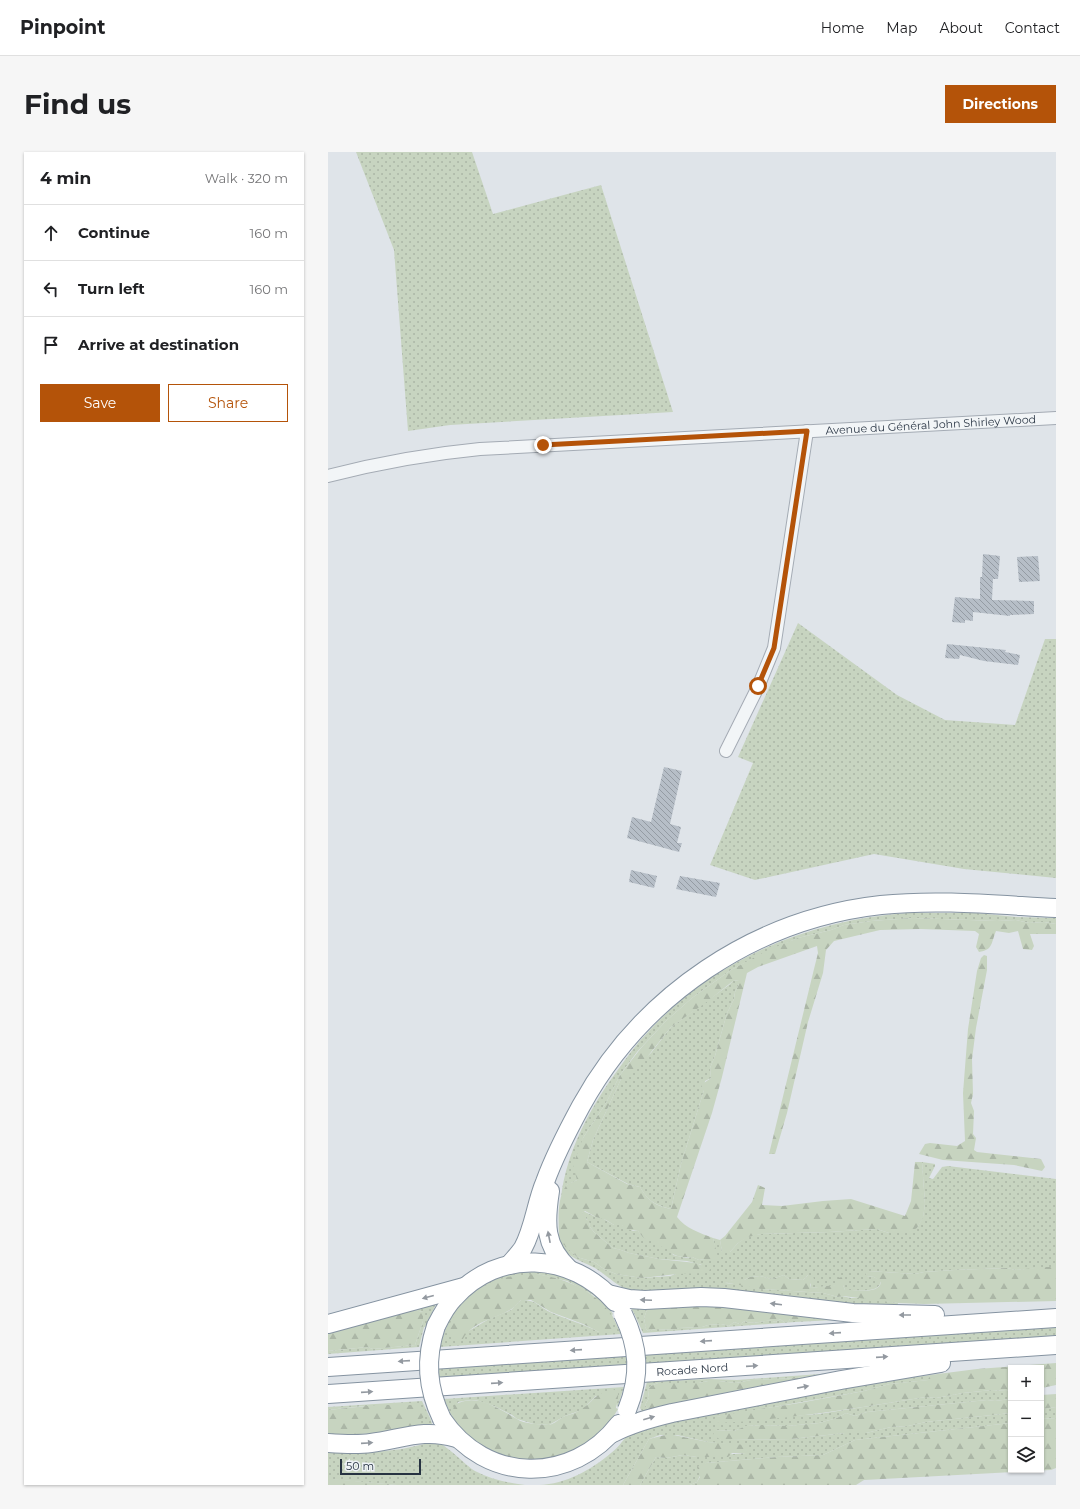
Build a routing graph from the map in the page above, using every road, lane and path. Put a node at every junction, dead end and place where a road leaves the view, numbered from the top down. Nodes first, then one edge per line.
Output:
1 (1056, 418) edge
2 (807, 431) junction
3 (328, 476) edge
4 (726, 751) dead end
5 (1056, 908) edge
6 (562, 1146) junction
7 (509, 1265) junction
8 (570, 1269) junction
9 (465, 1286) junction
10 (608, 1294) junction
11 (1056, 1312) edge
12 (1056, 1318) edge
13 (328, 1324) edge
14 (1056, 1345) edge
15 (1056, 1352) edge
16 (328, 1367) edge
17 (328, 1394) edge
18 (613, 1433) junction
19 (456, 1438) junction
20 (328, 1443) edge

1 - 2 street, Avenue du Général John Shirley Wood
2 - 3 street, Avenue du Général John Shirley Wood
2 - 4 street
5 - 6 highway
6 - 7 highway
8 -> 6 highway
7 - 8 highway
7 - 9 highway
8 - 10 highway
9 -> 13 highway
9 - 19 highway, bridge
11 -> 10 highway
10 - 18 highway, bridge
12 -> 16 highway
17 -> 14 highway, Rocade Nord
18 -> 15 highway
18 - 19 highway
20 -> 19 highway

